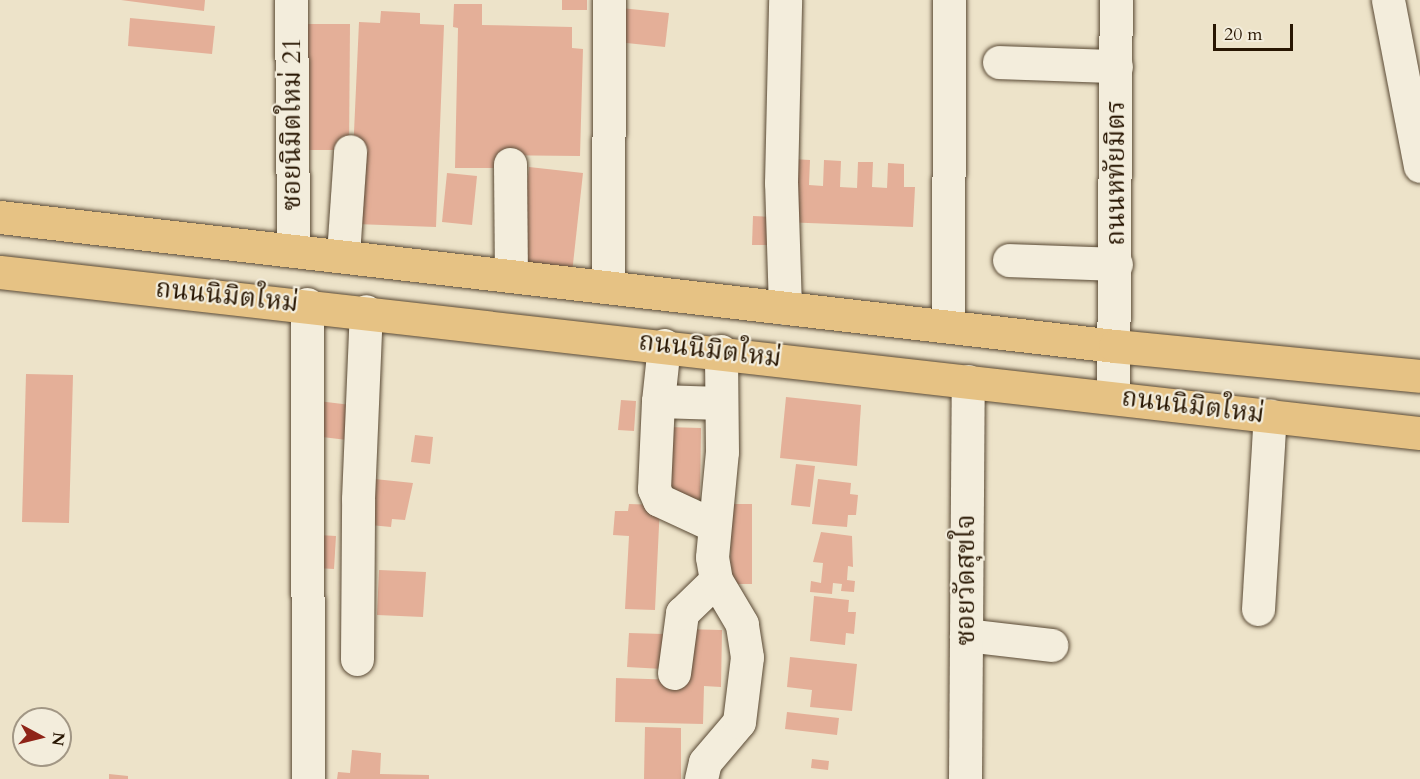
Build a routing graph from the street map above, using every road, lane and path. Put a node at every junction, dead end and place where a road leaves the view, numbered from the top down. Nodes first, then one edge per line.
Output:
1 (291, 0) edge
2 (609, 0) edge
3 (786, 0) edge
4 (949, 0) edge
5 (1116, 0) edge
6 (1389, 0) edge
7 (999, 62) dead end
8 (1116, 66) junction
9 (1412, 80) edge
10 (1418, 146) edge
11 (350, 151) dead end
12 (510, 164) dead end
13 (0, 217) edge
14 (293, 249) junction
15 (343, 255) junction
16 (1009, 260) dead end
17 (1116, 264) junction
18 (0, 272) edge
19 (511, 274) junction
20 (608, 286) junction
21 (307, 304) junction
22 (785, 308) junction
23 (366, 311) junction
24 (948, 326) junction
25 (664, 345) junction
26 (1115, 346) junction
27 (721, 351) junction
28 (1420, 376) edge
29 (968, 381) junction
30 (1113, 396) junction
31 (658, 401) junction
32 (721, 404) junction
33 (1270, 415) junction
34 (1420, 433) edge
35 (713, 525) junction
36 (716, 580) junction
37 (1258, 609) dead end
38 (966, 635) junction
39 (1051, 645) dead end
40 (357, 659) dead end
41 (674, 674) dead end
42 (308, 779) edge
43 (700, 779) edge
44 (965, 779) edge

1 - 14 street, ซอยนิมิตใหม่ 21
2 - 20 street
3 - 22 street
4 - 24 street
5 - 8 street, ถนนหทัยมิตร
6 - 9 street
7 - 8 street
8 - 17 street, ถนนหทัยมิตร
9 - 10 street
11 - 15 street
12 - 19 street
13 - 14 main road, ถนนนิมิตใหม่
14 - 15 main road, ถนนนิมิตใหม่
15 - 19 main road, ถนนนิมิตใหม่
16 - 17 street
17 - 26 street, ถนนหทัยมิตร
18 - 21 main road, ถนนนิมิตใหม่
19 - 20 main road, ถนนนิมิตใหม่
20 - 22 main road, ถนนนิมิตใหม่
21 - 23 main road, ถนนนิมิตใหม่
21 - 42 street
22 - 24 main road, ถนนนิมิตใหม่
23 - 25 main road, ถนนนิมิตใหม่
23 - 40 street
24 - 26 main road, ถนนนิมิตใหม่
25 - 27 main road, ถนนนิมิตใหม่
25 - 31 street
26 - 28 main road, ถนนนิมิตใหม่
26 - 30 street, ถนนหทัยมิตร
27 - 29 main road, ถนนนิมิตใหม่
27 - 32 street
29 - 30 main road, ถนนนิมิตใหม่
29 - 38 street, ซอยวัดสุขใจ
30 - 33 main road, ถนนนิมิตใหม่
31 - 32 street
31 - 35 street
32 - 35 street
33 - 34 main road, ถนนนิมิตใหม่
33 - 37 street
35 - 36 street
36 - 41 street
36 - 43 street
38 - 39 street
38 - 44 street, ซอยวัดสุขใจ

